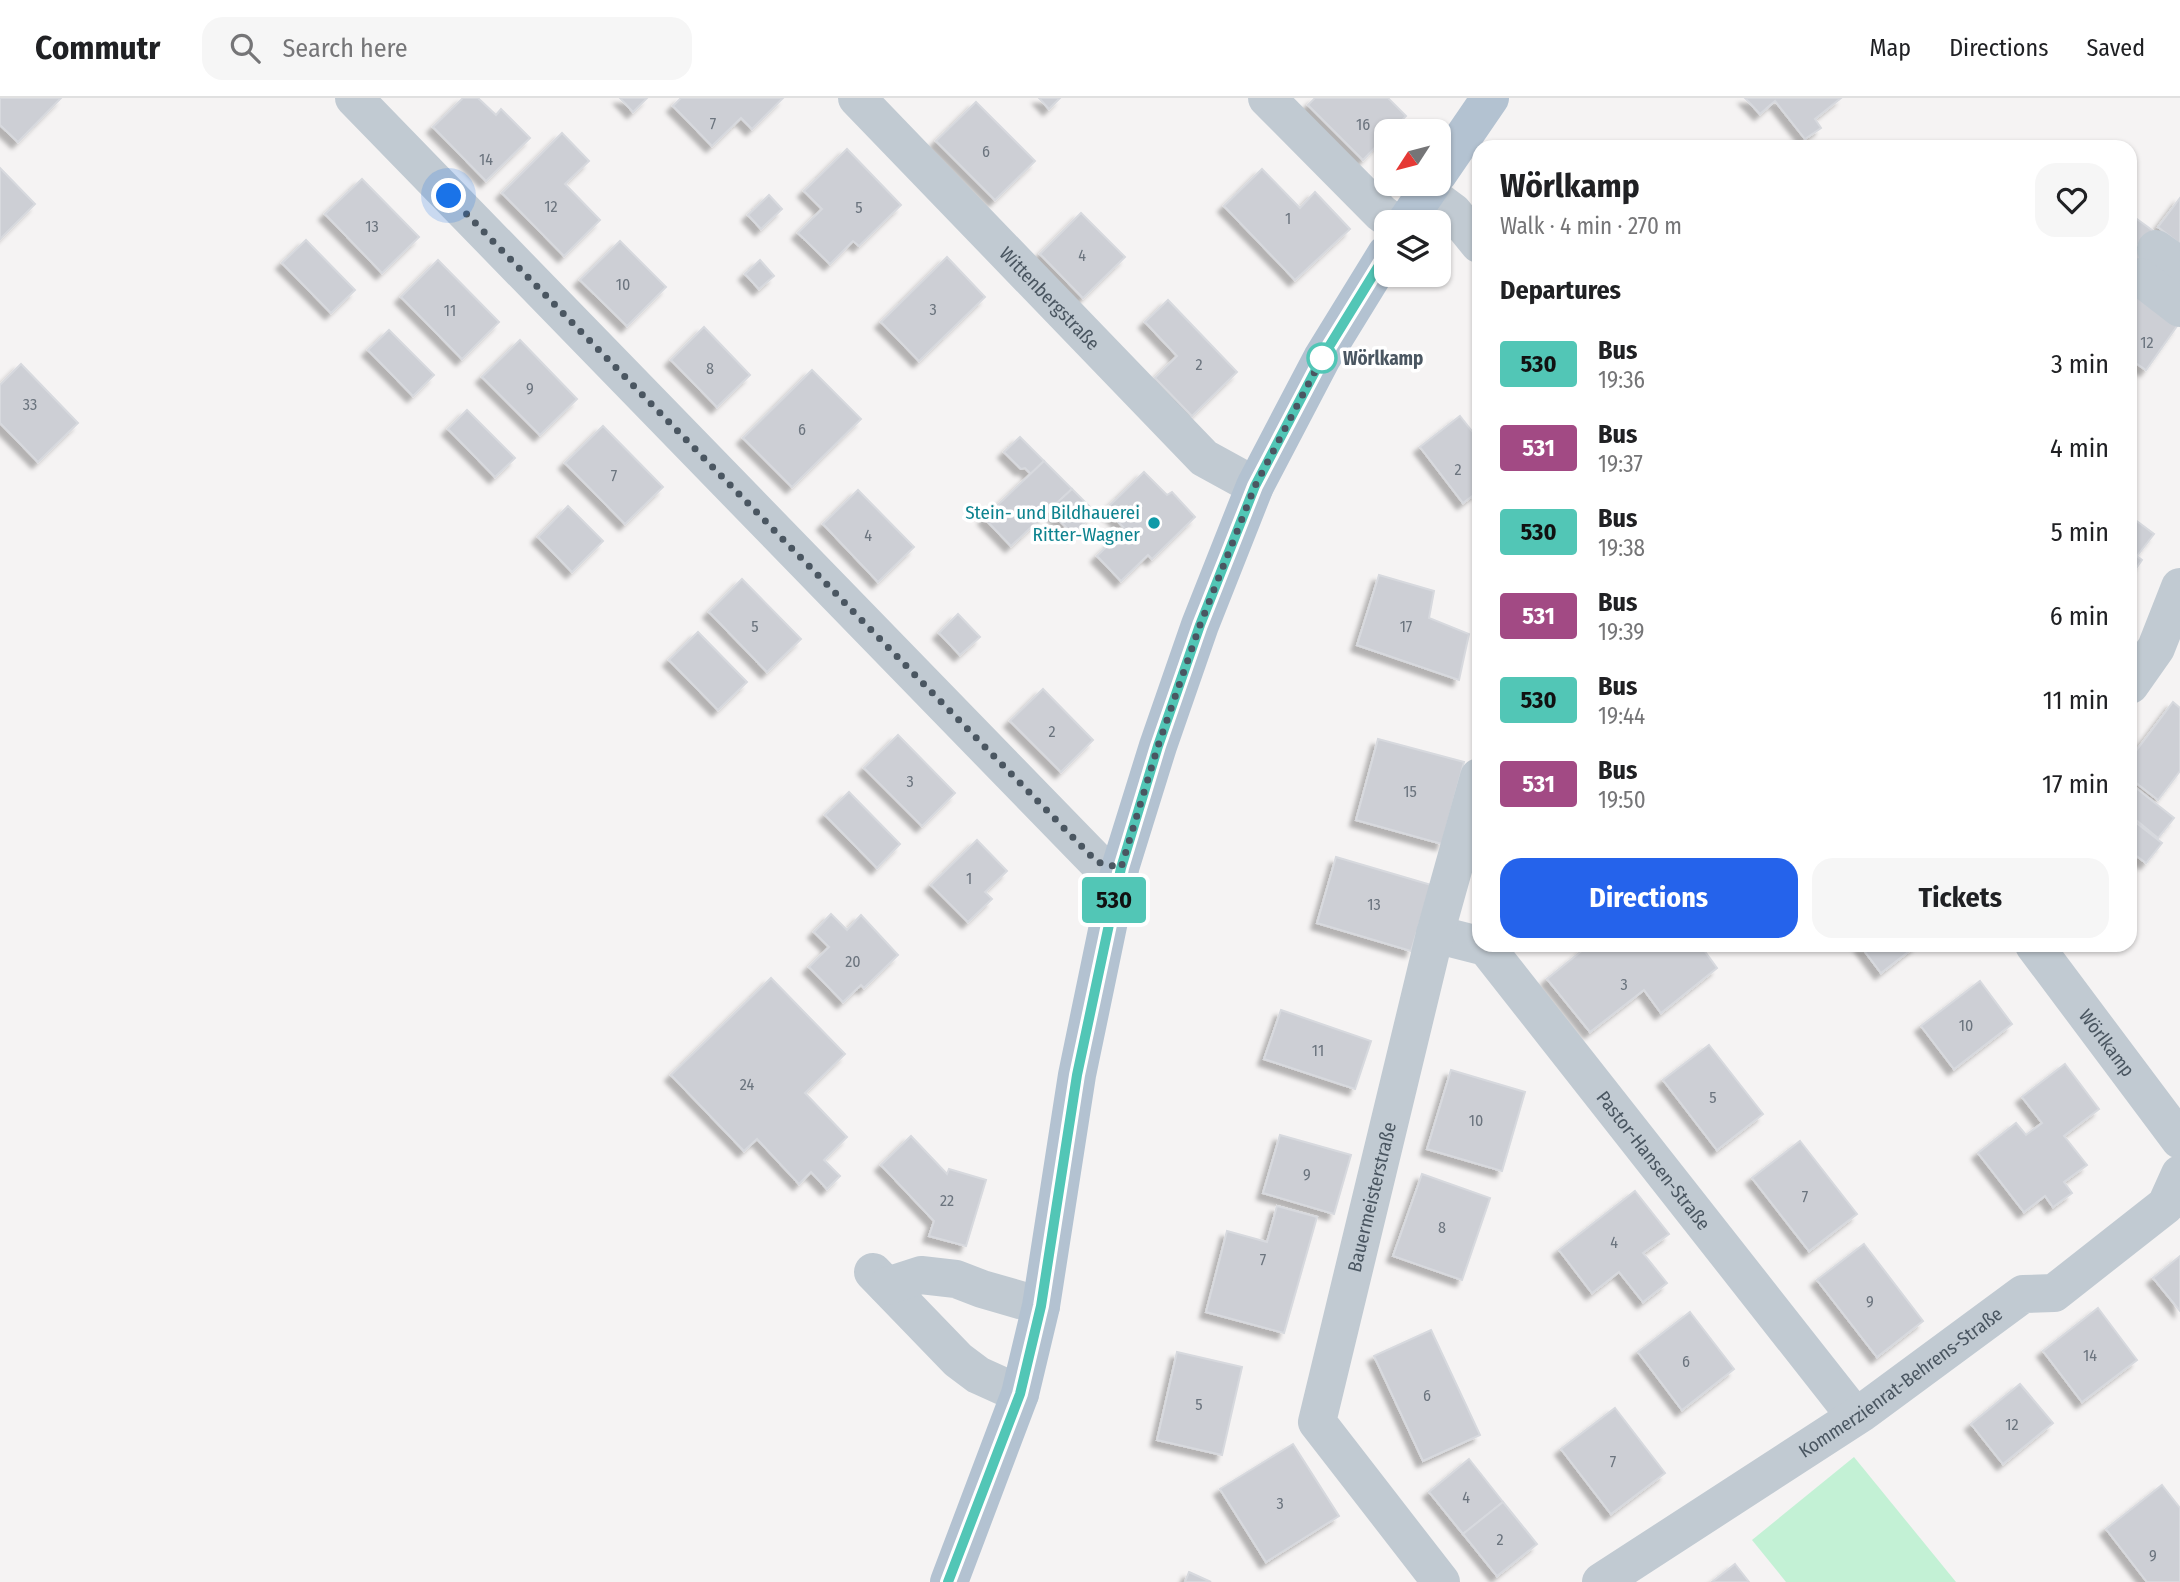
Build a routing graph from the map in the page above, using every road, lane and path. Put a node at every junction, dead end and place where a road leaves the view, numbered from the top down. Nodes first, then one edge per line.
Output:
1 (354, 98) edge
2 (857, 98) edge
3 (1267, 98) edge
4 (1490, 98) edge
5 (1451, 155) edge
6 (1429, 196) edge
7 (1378, 210) edge
8 (1472, 235) edge
9 (2159, 264) edge
10 (1374, 274) edge
11 (2180, 308) edge
12 (1255, 486) junction
13 (2180, 587) edge
14 (2137, 675) edge
15 (1472, 801) edge
16 (1121, 868) junction
17 (1434, 934) junction
18 (1472, 944) edge
19 (1490, 952) edge
20 (2039, 952) edge
21 (2180, 1140) edge
22 (2180, 1174) edge
23 (1041, 1306) junction
24 (1020, 1394) junction
25 (1854, 1416) junction
26 (948, 1582) edge
27 (1441, 1582) edge
28 (1601, 1582) edge

1 - 16 street
2 - 12 street, Wittenbergstraße
3 - 7 street
4 - 5 main road
6 - 8 street
9 - 11 street
10 - 12 main road
12 - 16 main road
13 - 14 street
15 - 17 street, Bauermeisterstraße
16 - 23 main road
17 - 18 street, Pastor-Hansen-Straße
17 - 27 street, Bauermeisterstraße
19 - 25 street, Pastor-Hansen-Straße
20 - 21 street, Wörlkamp
22 - 25 street, Kommerzienrat-Behrens-Straße
23 - 24 main road
23 - 24 street
24 - 26 main road
25 - 28 street, Kommerzienrat-Behrens-Straße

